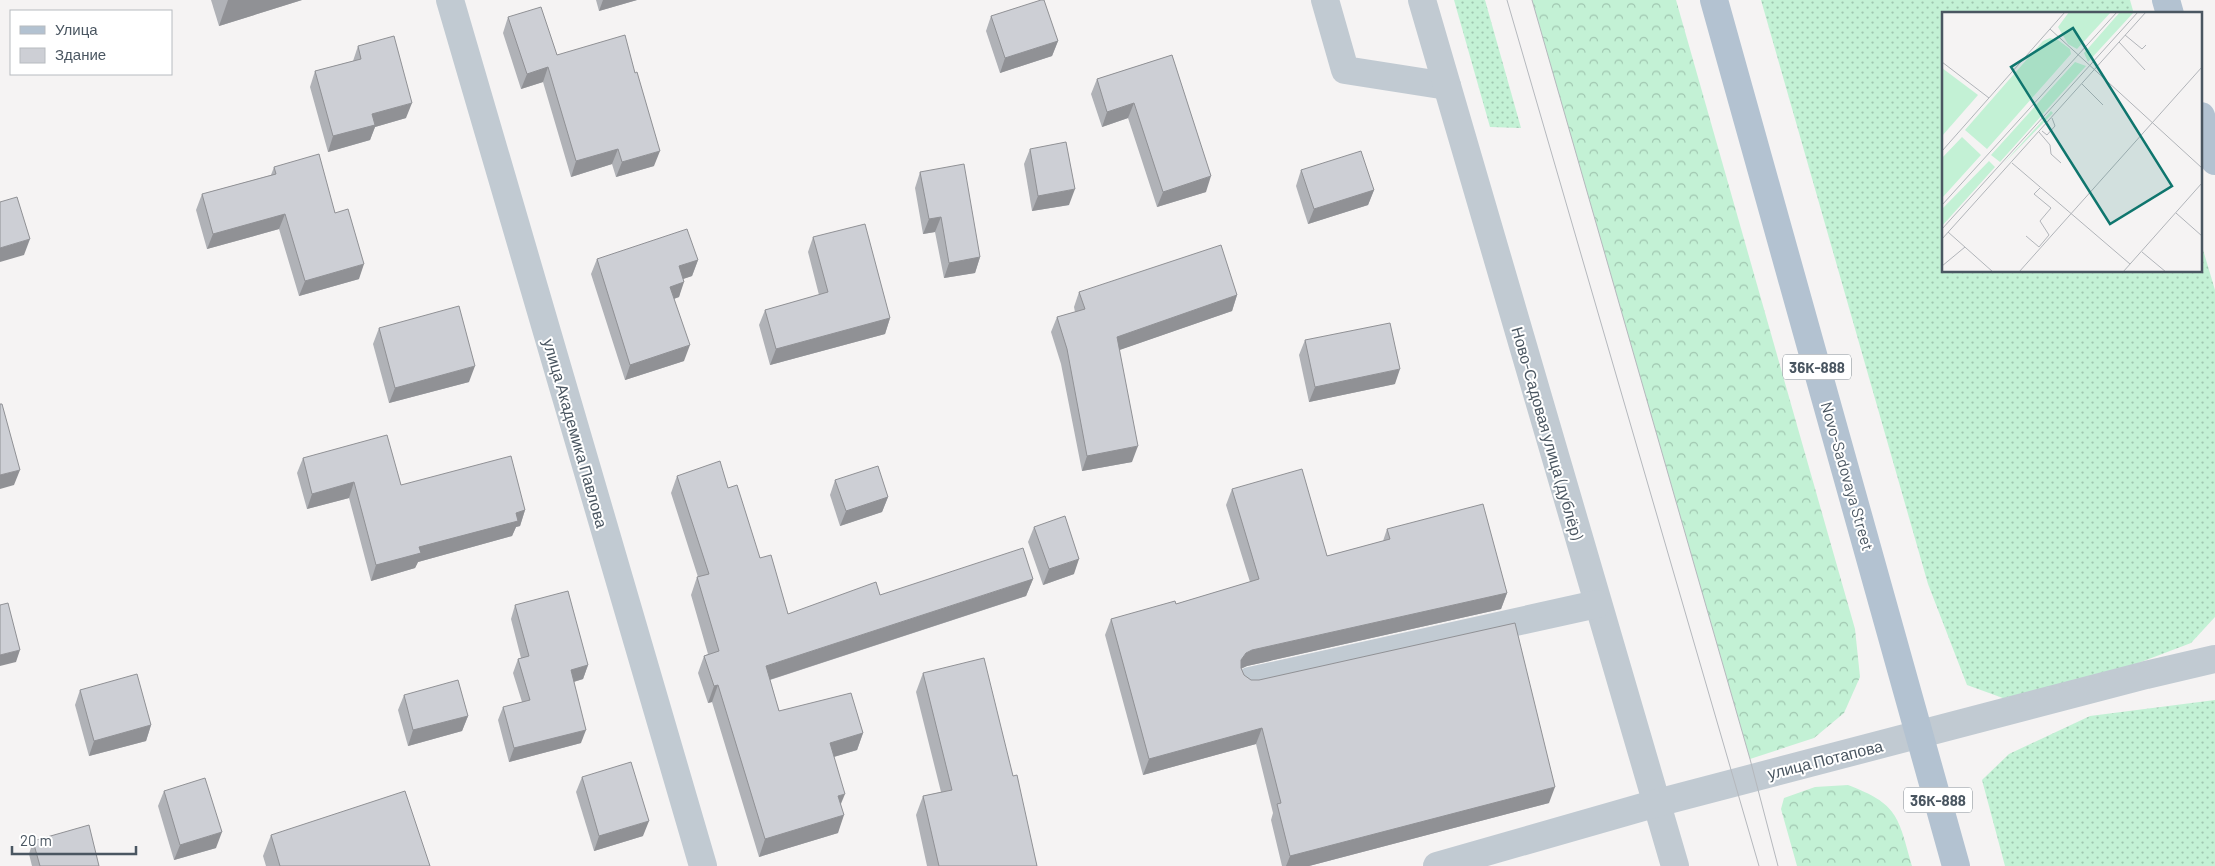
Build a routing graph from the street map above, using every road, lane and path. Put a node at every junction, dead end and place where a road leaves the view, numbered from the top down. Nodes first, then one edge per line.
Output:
1 (450, 0) edge
2 (1325, 0) edge
3 (1422, 0) edge
4 (1714, 0) edge
5 (1447, 86) junction
6 (2202, 119) edge
7 (2215, 161) edge
8 (1597, 604) junction
9 (2215, 659) edge
10 (1250, 681) edge
11 (1921, 735) junction
12 (1657, 803) junction
13 (703, 866) edge
14 (1437, 866) edge
15 (1675, 866) edge
16 (1956, 866) edge

1 - 13 street, улица Академика Павлова
2 - 5 street
3 - 5 street, Ново-Садовая улица (дублёр)
4 - 11 main road, Novo-Sadovaya Street / 36К-888
5 - 8 street, Ново-Садовая улица (дублёр)
6 - 7 main road
8 - 10 street
8 - 12 street, Ново-Садовая улица (дублёр)
9 - 11 street, улица Потапова
11 - 12 street, улица Потапова
11 - 16 main road, Novo-Sadovaya Street / 36К-888
12 - 14 street, улица Потапова
12 - 15 street, Ново-Садовая улица (дублёр)

